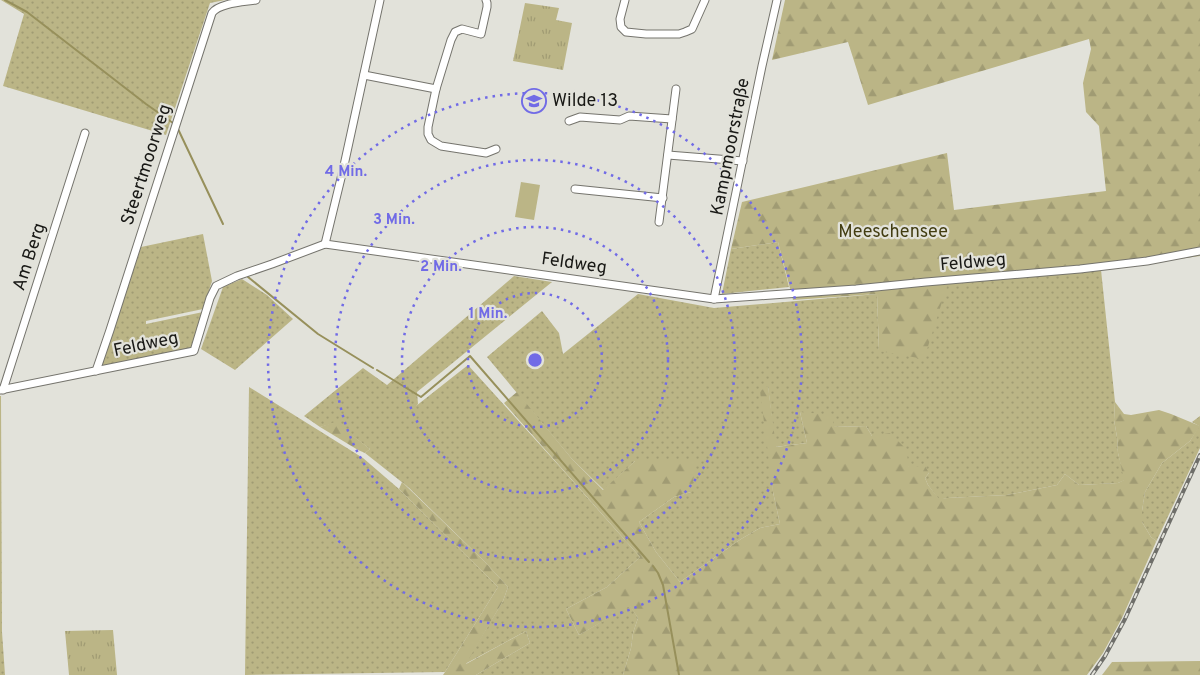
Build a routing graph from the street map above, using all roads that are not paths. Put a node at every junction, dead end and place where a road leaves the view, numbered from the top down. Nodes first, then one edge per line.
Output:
1 (256, 0) edge
2 (380, 0) edge
3 (486, 0) edge
4 (625, 0) edge
5 (705, 0) edge
6 (777, 0) edge
7 (364, 75) junction
8 (676, 89) dead end
9 (436, 90) junction
10 (672, 119) junction
11 (570, 121) dead end
12 (85, 133) dead end
13 (496, 149) dead end
14 (668, 155) junction
15 (743, 161) junction
16 (575, 190) dead end
17 (662, 198) junction
18 (659, 222) dead end
19 (325, 244) junction
20 (1200, 251) edge
21 (714, 299) junction
22 (96, 371) junction
23 (1, 390) edge

1 - 22 street, Steertmoorweg
2 - 7 street
3 - 9 street
4 - 5 street
6 - 15 street, Kampmoorstraße
7 - 9 street
7 - 19 street
8 - 10 street
9 - 13 street
10 - 11 street
10 - 14 street
12 - 23 street, Am Berg
14 - 15 street
14 - 17 street
15 - 21 street, Kampmoorstraße
16 - 17 street
17 - 18 street
19 - 21 street, Feldweg
19 - 22 street, Feldweg
20 - 21 street, Feldweg
22 - 23 street, Feldweg

